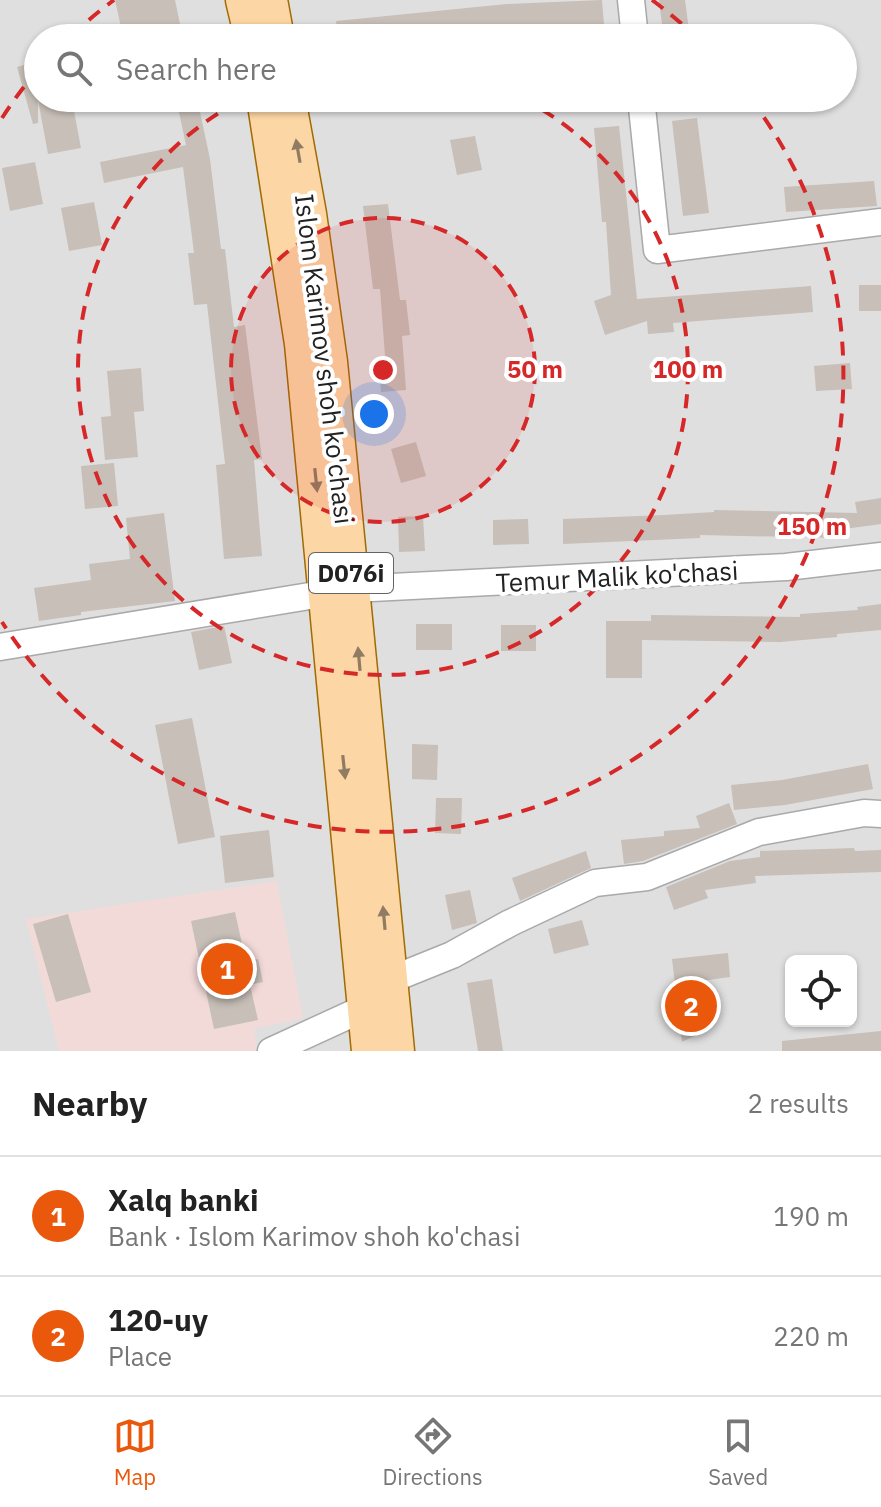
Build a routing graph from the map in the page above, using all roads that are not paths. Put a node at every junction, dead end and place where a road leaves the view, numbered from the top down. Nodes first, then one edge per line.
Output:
1 (243, 0) edge
2 (270, 0) edge
3 (631, 0) edge
4 (249, 24) edge
5 (274, 24) edge
6 (634, 24) edge
7 (266, 112) edge
8 (291, 112) edge
9 (642, 112) edge
10 (881, 222) edge
11 (881, 556) edge
12 (340, 591) junction
13 (0, 647) edge
14 (881, 814) edge
15 (382, 994) junction
16 (271, 1051) edge
17 (369, 1051) edge
18 (397, 1051) edge

1 - 4 main road
2 - 5 main road
3 - 6 street
7 -> 12 main road, Islom Karimov shoh ko'chasi / D076i
12 -> 8 main road, Islom Karimov shoh ko'chasi / D076i
9 - 10 street
11 - 12 street, Temur Malik ko'chasi
12 - 13 street, Temur Malik ko'chasi
12 - 15 main road, Islom Karimov shoh ko'chasi / D076i
14 - 15 street
15 - 16 street
15 - 17 main road, Islom Karimov shoh ko'chasi / D076i
15 - 18 main road, Islom Karimov shoh ko'chasi / D076i

